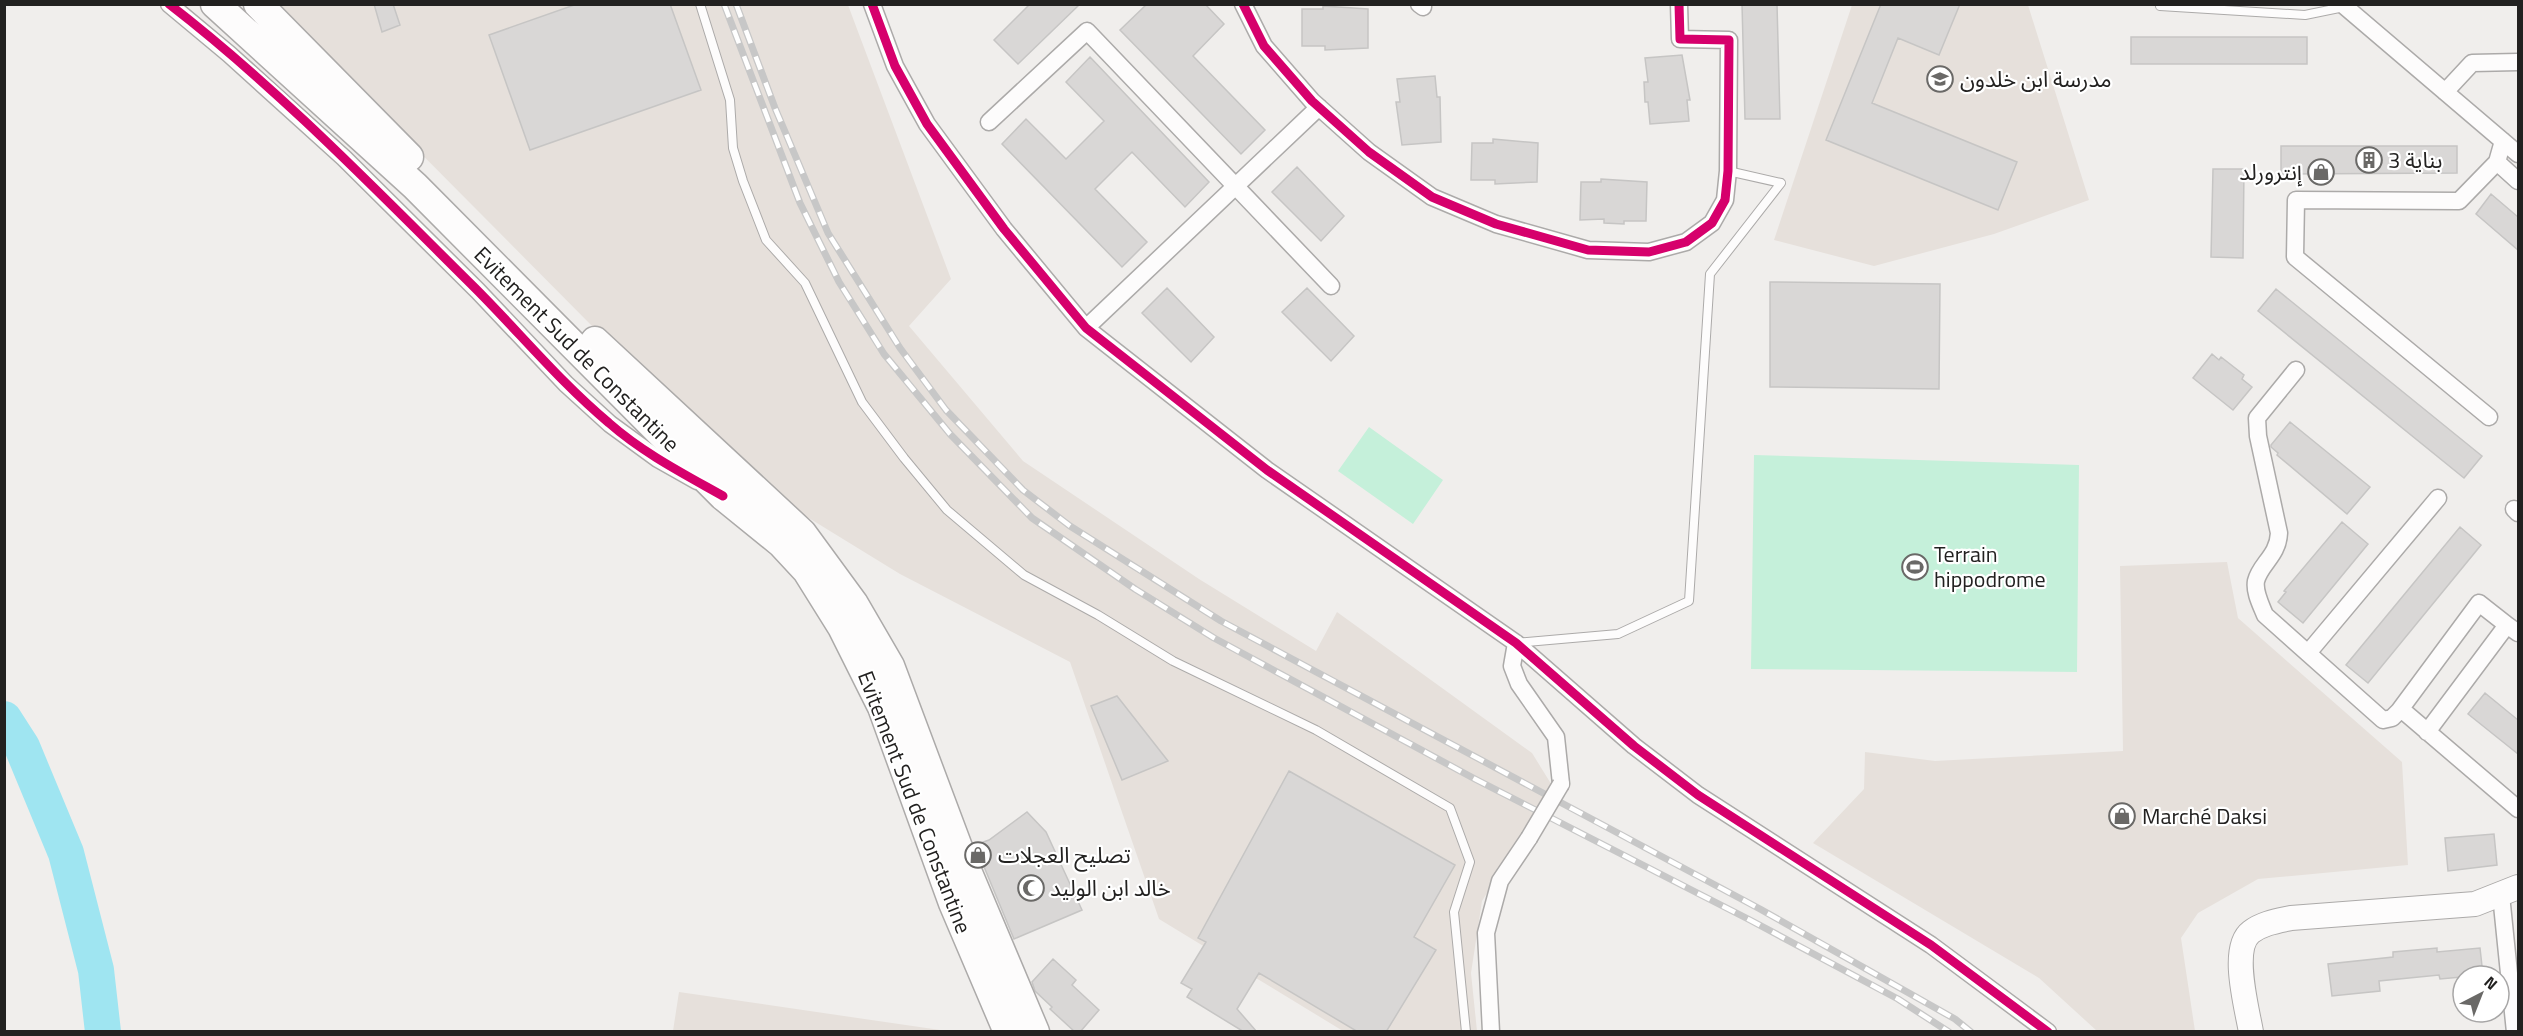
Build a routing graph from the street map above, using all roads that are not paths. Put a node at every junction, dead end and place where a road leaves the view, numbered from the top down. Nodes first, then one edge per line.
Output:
1 (169, 4) edge
2 (215, 4) edge
3 (258, 4) edge
4 (700, 4) edge
5 (872, 4) edge
6 (1243, 4) edge
7 (1679, 4) edge
8 (2160, 6) edge
9 (2344, 6) edge
10 (2518, 62) edge
11 (2445, 92) junction
12 (1319, 107) junction
13 (989, 122) dead end
14 (2503, 141) junction
15 (2518, 154) edge
16 (2497, 162) junction
17 (1728, 171) junction
18 (2518, 181) edge
19 (1236, 186) junction
20 (1331, 286) dead end
21 (1086, 328) junction
22 (2296, 370) dead end
23 (2489, 417) dead end
24 (723, 496) junction
25 (2438, 498) dead end
26 (2513, 629) edge
27 (1516, 643) junction
28 (2308, 653) junction
29 (2399, 711) junction
30 (2427, 732) junction
31 (2518, 809) edge
32 (2510, 891) edge
33 (1029, 1030) edge
34 (1466, 1032) edge
35 (1491, 1032) edge
36 (2048, 1032) edge
37 (2251, 1032) edge
38 (2515, 1032) edge

1 - 24 street
2 - 24 highway, Evitement Sud de Constantine
3 - 33 highway, Evitement Sud de Constantine
4 - 34 lane
5 - 21 street
6 - 12 street
7 - 17 street
8 - 9 lane
9 - 11 street
10 - 11 street
11 - 14 street
12 - 17 street
12 - 19 street
13 - 19 street
14 - 15 street
14 - 16 street
16 - 18 street
16 - 23 street
17 - 27 lane
19 - 20 street
19 - 21 street
21 - 27 street
22 - 28 street
24 - 33 highway, Evitement Sud de Constantine
25 - 28 street
26 - 29 street
26 - 30 street
27 - 35 street, bridge
27 - 36 street
28 - 29 street
29 - 30 street
30 - 31 street
32 - 37 main road
32 - 38 street

